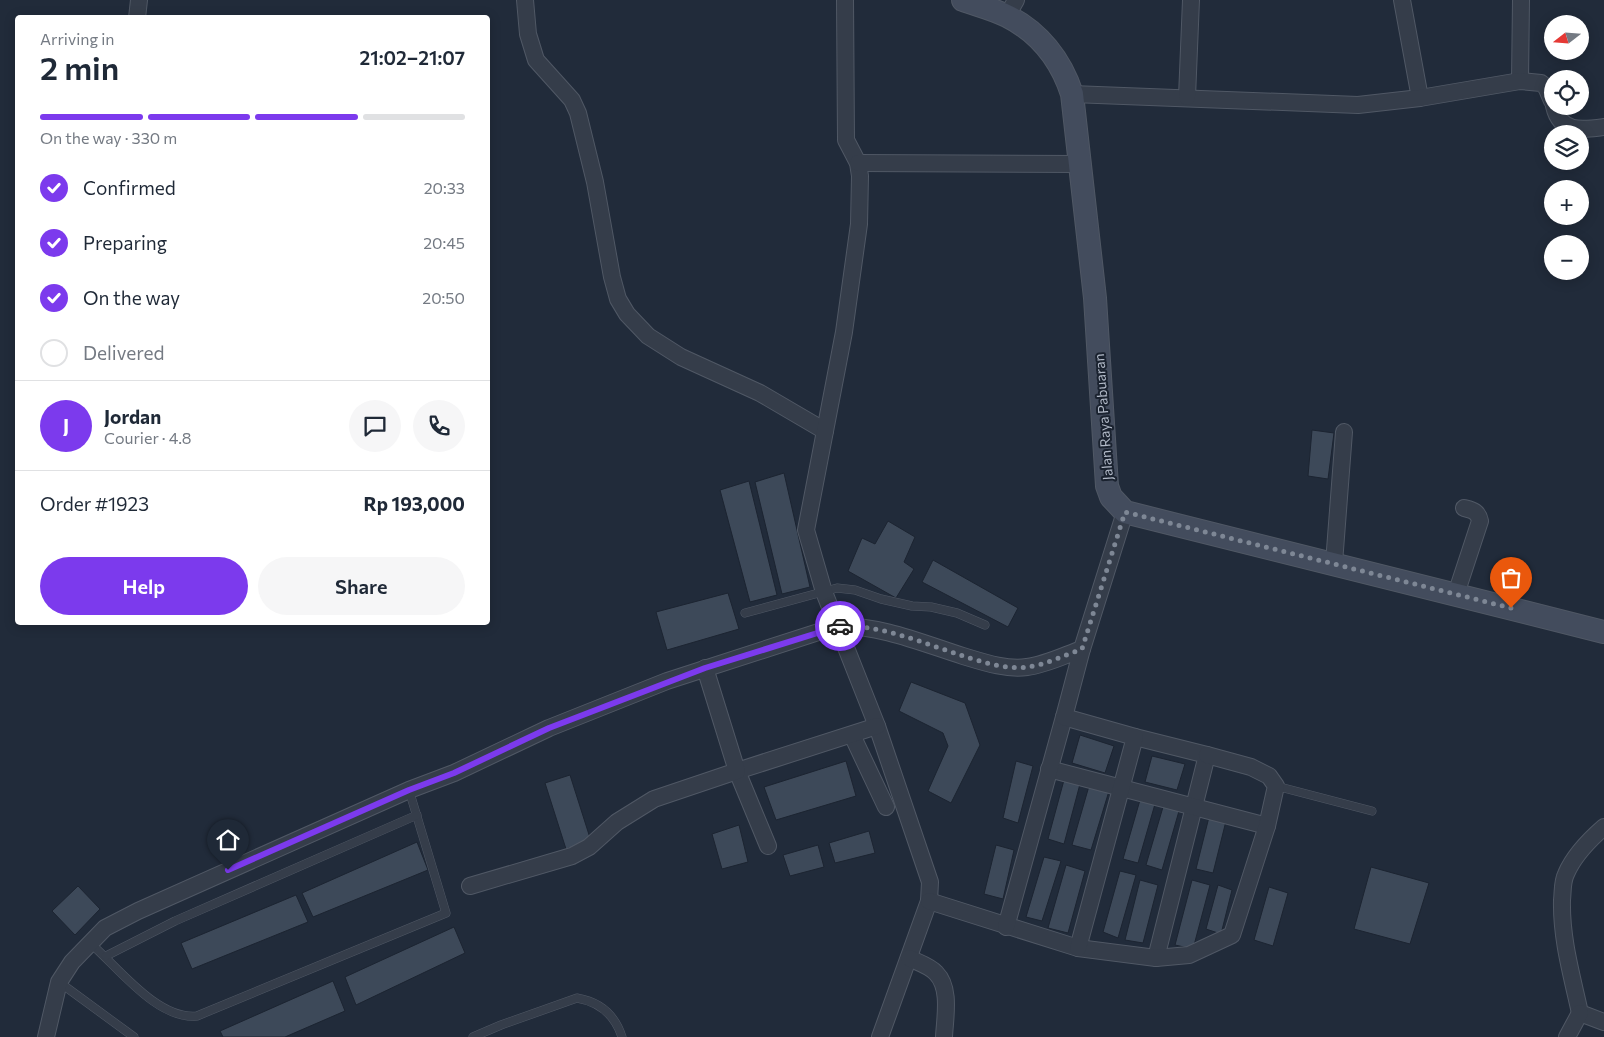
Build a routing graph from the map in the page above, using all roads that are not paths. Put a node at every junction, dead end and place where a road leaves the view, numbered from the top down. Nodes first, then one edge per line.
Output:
1 (139, 0) edge
2 (525, 0) edge
3 (845, 0) edge
4 (963, 0) edge
5 (1191, 0) edge
6 (1402, 0) edge
7 (1521, 0) edge
8 (1011, 8) edge
9 (137, 15) edge
10 (1520, 81) junction
11 (1544, 85) edge
12 (1072, 94) junction
13 (1187, 97) junction
14 (1420, 98) junction
15 (1557, 115) edge
16 (1604, 128) edge
17 (858, 163) junction
18 (1080, 164) junction
19 (825, 431) junction
20 (1344, 432) dead end
21 (1464, 508) dead end
22 (1125, 512) junction
23 (1334, 563) junction
24 (824, 592) junction
25 (1456, 594) junction
26 (745, 613) dead end
27 (837, 626) junction
28 (985, 626) dead end
29 (1604, 632) edge
30 (1082, 649) junction
31 (705, 668) junction
32 (1064, 717) junction
33 (877, 726) junction
34 (852, 736) junction
35 (1135, 737) junction
36 (1207, 755) junction
37 (1048, 769) junction
38 (737, 770) junction
39 (1276, 786) junction
40 (1121, 787) junction
41 (409, 790) junction
42 (886, 807) dead end
43 (1194, 807) junction
44 (1372, 811) dead end
45 (417, 815) junction
46 (1267, 826) junction
47 (1604, 827) edge
48 (768, 846) dead end
49 (470, 886) dead end
50 (929, 901) junction
51 (1006, 927) junction
52 (90, 943) junction
53 (1078, 948) junction
54 (106, 956) junction
55 (909, 958) junction
56 (1156, 958) junction
57 (59, 982) junction
58 (1580, 1013) junction
59 (1604, 1022) edge
60 (46, 1037) edge
61 (134, 1037) edge
62 (473, 1037) edge
63 (622, 1037) edge
64 (880, 1037) edge
65 (944, 1037) edge
66 (1567, 1037) edge

1 - 9 street
2 - 19 street
3 - 17 street
4 - 8 street, Jalan Raya Pabuaran
5 - 13 street
6 - 14 street
7 - 10 street
8 - 12 street, Jalan Raya Pabuaran
10 - 11 street
10 - 14 street
12 - 13 street
12 - 18 street, Jalan Raya Pabuaran
13 - 14 street
15 - 16 street
17 - 18 street
17 - 19 street
18 - 22 street, Jalan Raya Pabuaran
19 - 24 street
20 - 23 street
21 - 25 street
22 - 23 street
22 - 30 street
23 - 25 street
24 - 26 lane
24 - 27 street
24 - 28 lane
25 - 29 street
27 - 30 street
27 - 31 street
27 - 33 street
30 - 32 street
31 - 38 street
31 - 41 street
32 - 35 street
32 - 37 street
33 - 34 street
33 - 50 street
34 - 38 street
34 - 42 street
35 - 36 street
35 - 40 street
36 - 39 street
36 - 43 street
37 - 40 street
37 - 51 street
38 - 48 street
38 - 49 street
39 - 44 lane
39 - 46 street
40 - 43 street
40 - 53 street
41 - 45 lane
41 - 52 street
43 - 46 street
43 - 56 street
45 - 54 lane
45 - 54 lane
46 - 56 street
47 - 58 street
50 - 51 street
50 - 55 street
51 - 53 street
52 - 54 lane
52 - 57 street
53 - 56 street
55 - 64 street
55 - 65 street
57 - 60 street
57 - 61 lane
58 - 59 street
58 - 66 street
62 - 63 lane

